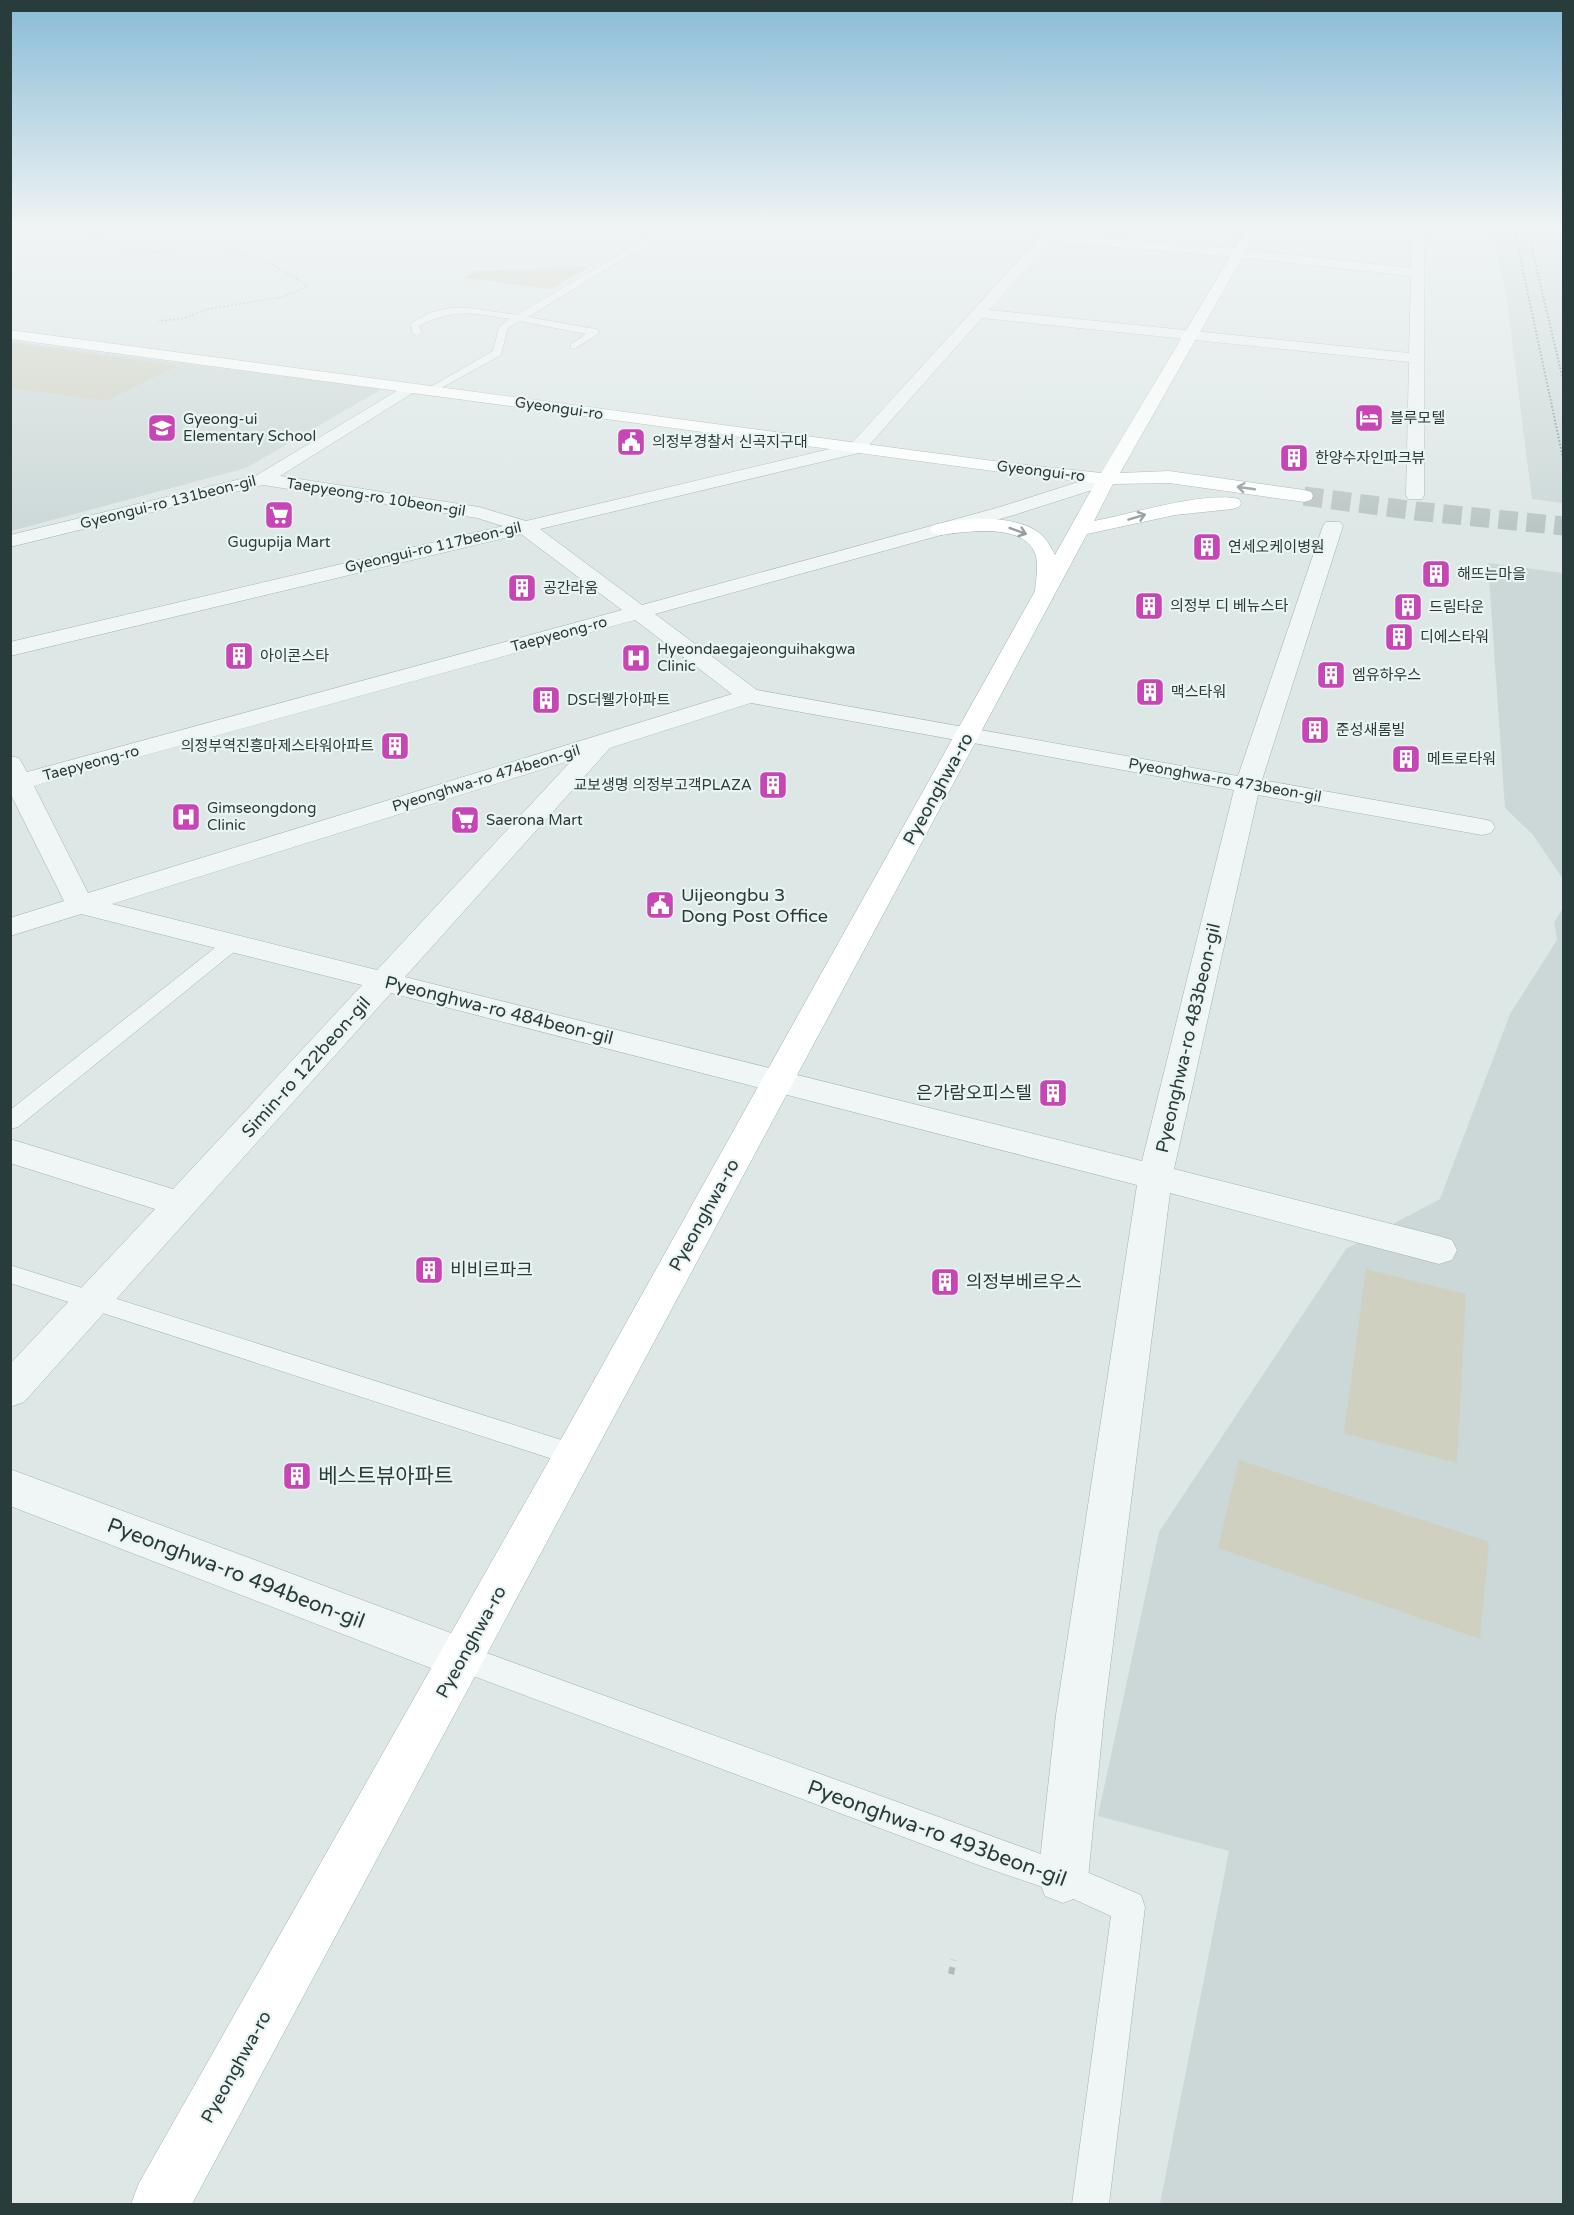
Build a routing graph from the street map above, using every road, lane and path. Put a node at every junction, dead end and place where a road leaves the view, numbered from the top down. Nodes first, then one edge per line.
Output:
1 (503, 331) edge
2 (589, 331) edge
3 (962, 331) edge
4 (1165, 331) edge
5 (1194, 331) edge
6 (1417, 331) edge
7 (10, 334) edge
8 (1192, 334) junction
9 (574, 346) dead end
10 (1416, 358) junction
11 (410, 388) junction
12 (430, 390) junction
13 (857, 448) junction
14 (262, 479) junction
15 (1107, 479) junction
16 (1415, 495) dead end
17 (1232, 503) junction
18 (523, 526) junction
19 (1333, 526) dead end
20 (940, 529) junction
21 (1080, 529) junction
22 (10, 541) edge
23 (1046, 591) junction
24 (640, 612) junction
25 (10, 648) edge
26 (750, 696) junction
27 (968, 734) junction
28 (602, 742) junction
29 (14, 777) edge
30 (1248, 784) junction
31 (1482, 827) dead end
32 (80, 905) junction
33 (10, 927) edge
34 (233, 943) junction
35 (384, 981) junction
36 (778, 1080) junction
37 (10, 1122) edge
38 (10, 1151) edge
39 (1155, 1177) junction
40 (181, 1204) junction
41 (1439, 1251) dead end
42 (10, 1274) edge
43 (94, 1300) junction
44 (10, 1391) edge
45 (574, 1455) junction
46 (10, 1487) edge
47 (462, 1658) junction
48 (1063, 1878) junction
49 (954, 1960) dead end
50 (951, 1974) dead end
51 (159, 2205) edge
52 (1090, 2205) edge

1 - 12 lane
2 - 9 lane
3 - 13 street
4 - 8 street
5 - 8 main road, Pyeonghwa-ro
6 - 10 street
7 - 11 main road, Gyeongui-ro
8 - 10 street
8 - 15 main road, Pyeonghwa-ro
10 - 16 street
11 - 12 main road, Gyeongui-ro
11 - 14 street, Gyeongui-ro 131beon-gil
12 - 13 main road, Gyeongui-ro
13 - 15 main road, Gyeongui-ro
13 - 18 street, Gyeongui-ro 117beon-gil
14 - 18 street, Taepyeong-ro 10beon-gil
14 - 22 street, Gyeongui-ro 131beon-gil
15 - 17 main road, Gyeongui-ro
17 -> 15 main road, Gyeongui-ro
15 - 20 street, Taepyeong-ro
15 - 21 main road, Pyeonghwa-ro
21 -> 17 main road
18 - 24 street, Taepyeong-ro 10beon-gil
18 - 25 street, Gyeongui-ro 117beon-gil
19 - 30 street, Pyeonghwa-ro 483beon-gil
20 -> 23 main road
20 - 24 street, Taepyeong-ro
21 - 23 main road, Pyeonghwa-ro
23 - 27 main road, Pyeonghwa-ro
24 - 26 street, Taepyeong-ro 10beon-gil
24 - 29 street, Taepyeong-ro
26 - 27 street, Pyeonghwa-ro 474beon-gil
26 - 28 street, Pyeonghwa-ro 474beon-gil
27 - 30 street, Pyeonghwa-ro 473beon-gil
27 - 36 main road, Pyeonghwa-ro
28 - 32 street, Pyeonghwa-ro 474beon-gil
28 - 35 street, Simin-ro 122beon-gil
29 - 32 street
30 - 31 street, Pyeonghwa-ro 473beon-gil
30 - 39 street, Pyeonghwa-ro 483beon-gil
32 - 33 street, Pyeonghwa-ro 474beon-gil
32 - 34 street, Pyeonghwa-ro 484beon-gil
34 - 35 street, Pyeonghwa-ro 484beon-gil
34 - 37 lane
35 - 36 street, Pyeonghwa-ro 484beon-gil
35 - 40 street, Simin-ro 122beon-gil
36 - 39 street, Pyeonghwa-ro 483beon-gil
36 - 45 main road, Pyeonghwa-ro
38 - 40 street
39 - 41 street
39 - 48 street
40 - 43 street, Simin-ro 122beon-gil
42 - 43 lane
43 - 44 street, Simin-ro 122beon-gil
43 - 45 lane
45 - 47 main road, Pyeonghwa-ro
46 - 47 street, Pyeonghwa-ro 494beon-gil
47 - 48 lane, Pyeonghwa-ro 493beon-gil
47 - 51 main road, Pyeonghwa-ro
48 - 52 lane, Pyeonghwa-ro 493beon-gil
49 - 50 path

